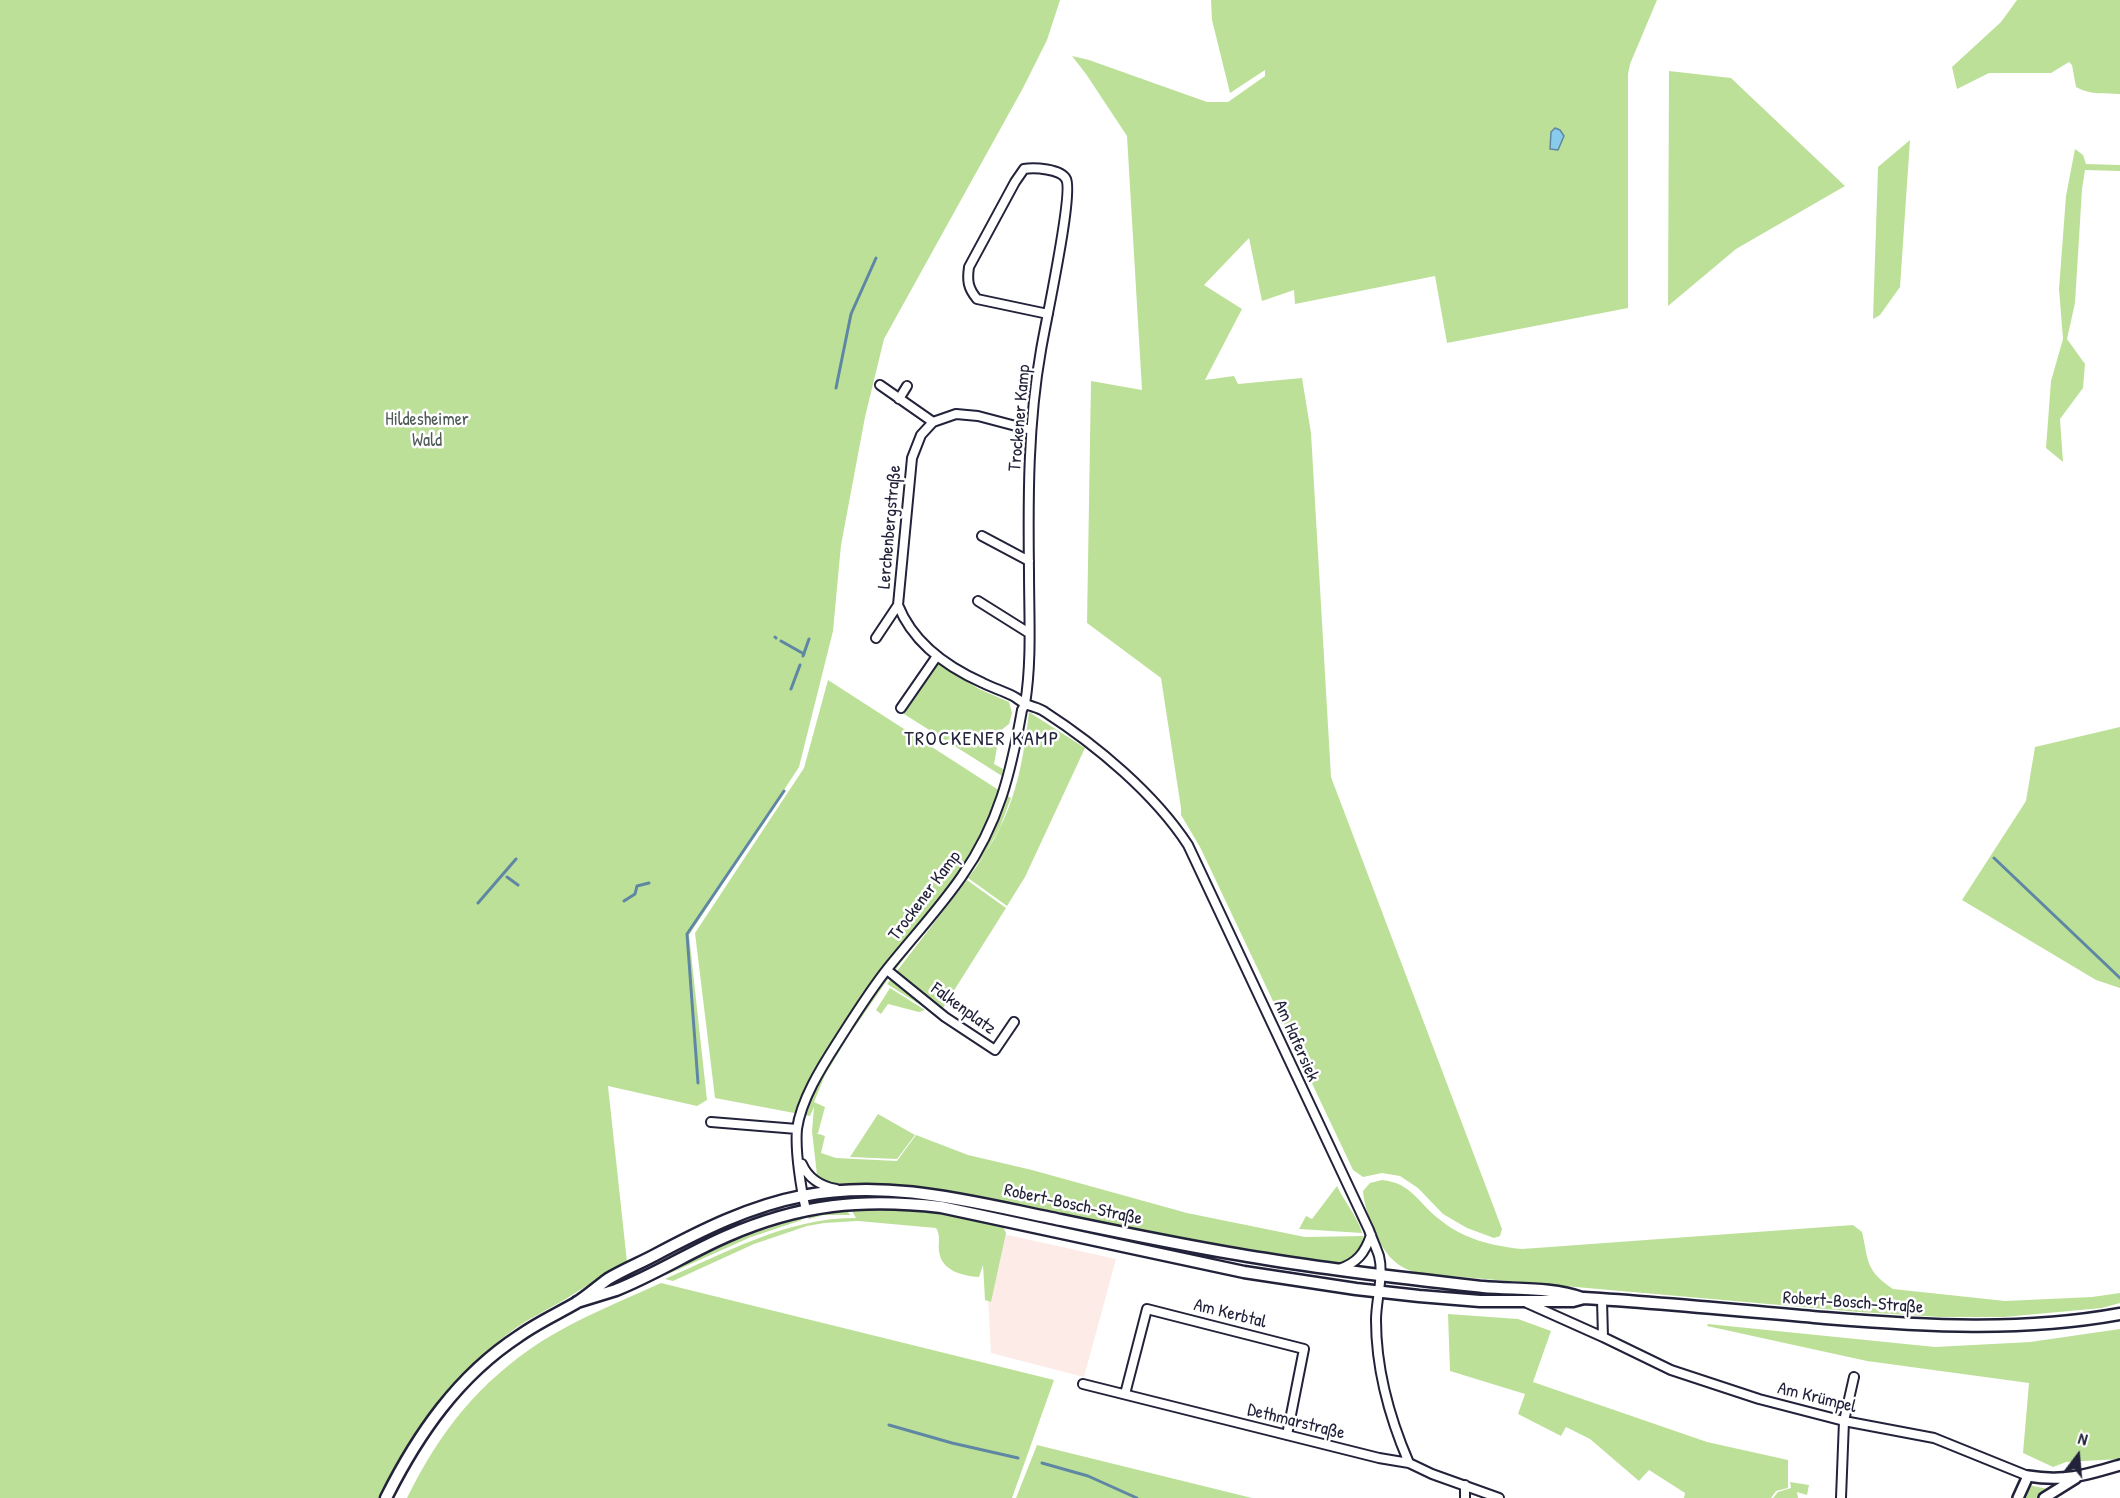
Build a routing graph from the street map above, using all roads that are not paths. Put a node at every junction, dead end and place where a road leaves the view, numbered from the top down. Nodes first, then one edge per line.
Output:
1 (1048, 314) junction
2 (880, 385) dead end
3 (907, 386) dead end
4 (899, 399) junction
5 (933, 422) junction
6 (1031, 430) junction
7 (982, 536) dead end
8 (1029, 561) junction
9 (978, 601) dead end
10 (898, 605) junction
11 (1029, 633) junction
12 (876, 638) dead end
13 (937, 656) junction
14 (1025, 704) junction
15 (901, 708) dead end
16 (887, 970) junction
17 (1014, 1022) dead end
18 (711, 1122) dead end
19 (797, 1129) junction
20 (799, 1157) junction
21 (842, 1190) junction
22 (802, 1196) junction
23 (806, 1210) junction
24 (1371, 1235) junction
25 (1334, 1270) junction
26 (1379, 1275) junction
27 (1378, 1291) junction
28 (1584, 1298) junction
29 (1602, 1299) junction
30 (1522, 1301) junction
31 (577, 1302) junction
32 (2120, 1314) edge
33 (1603, 1337) junction
34 (1854, 1377) dead end
35 (1083, 1384) dead end
36 (1125, 1394) junction
37 (1844, 1421) junction
38 (1287, 1435) junction
39 (1409, 1463) junction
40 (2120, 1465) edge
41 (2028, 1476) junction
42 (2076, 1478) junction
43 (1465, 1485) junction
44 (386, 1498) edge
45 (1464, 1498) edge
46 (1499, 1498) edge
47 (1841, 1498) edge
48 (2018, 1498) edge
49 (2044, 1498) edge

1 - 1 street, Trockener Kamp
1 - 6 street, Trockener Kamp
2 - 4 street
3 - 4 street
4 - 5 street
5 - 6 street
5 - 10 street, Lerchenbergstraße
6 - 8 street, Trockener Kamp
7 - 8 street
8 - 11 street, Trockener Kamp
9 - 11 street
10 - 12 street, Lerchenbergstraße
10 - 13 street, Lerchenbergstraße
11 - 14 street, Trockener Kamp
13 - 14 street, Lerchenbergstraße
13 - 15 street
14 - 16 street, Trockener Kamp
14 - 24 street, Am Hafersiek
16 - 17 street, Falkenplatz
16 - 19 street, Trockener Kamp
18 - 19 street
19 - 20 street, Trockener Kamp
20 - 21 street
20 - 22 street, Trockener Kamp
21 - 22 main road, Robert-Bosch-Straße
21 - 25 main road, Robert-Bosch-Straße
22 - 23 street, Trockener Kamp
22 - 31 main road, Robert-Bosch-Straße
23 - 27 main road, Robert-Bosch-Straße
23 - 31 main road, Robert-Bosch-Straße
24 - 25 street
24 - 26 street, Am Hafersiek
25 - 26 main road, Robert-Bosch-Straße
26 - 27 street, Am Hafersiek
26 - 28 main road, Robert-Bosch-Straße
27 - 30 main road, Robert-Bosch-Straße
27 - 39 street, Am Hafersiek
28 - 29 main road, Robert-Bosch-Straße
28 - 30 main road, Robert-Bosch-Straße
29 - 32 main road, Robert-Bosch-Straße
29 - 33 street
30 - 33 street, Am Krümpel
31 - 44 main road, Robert-Bosch-Straße
33 - 37 street, Am Krümpel
34 - 37 street
35 - 36 street, Dethmarstraße
36 - 38 street, Dethmarstraße
36 - 38 street, Am Kerbtal
37 - 41 street, Am Krümpel
37 - 47 street
38 - 39 street, Dethmarstraße
39 - 43 street, Dethmarstraße
40 - 42 street
41 - 42 street
41 - 48 street
42 - 49 street
43 - 45 street
43 - 46 street, Dethmarstraße

